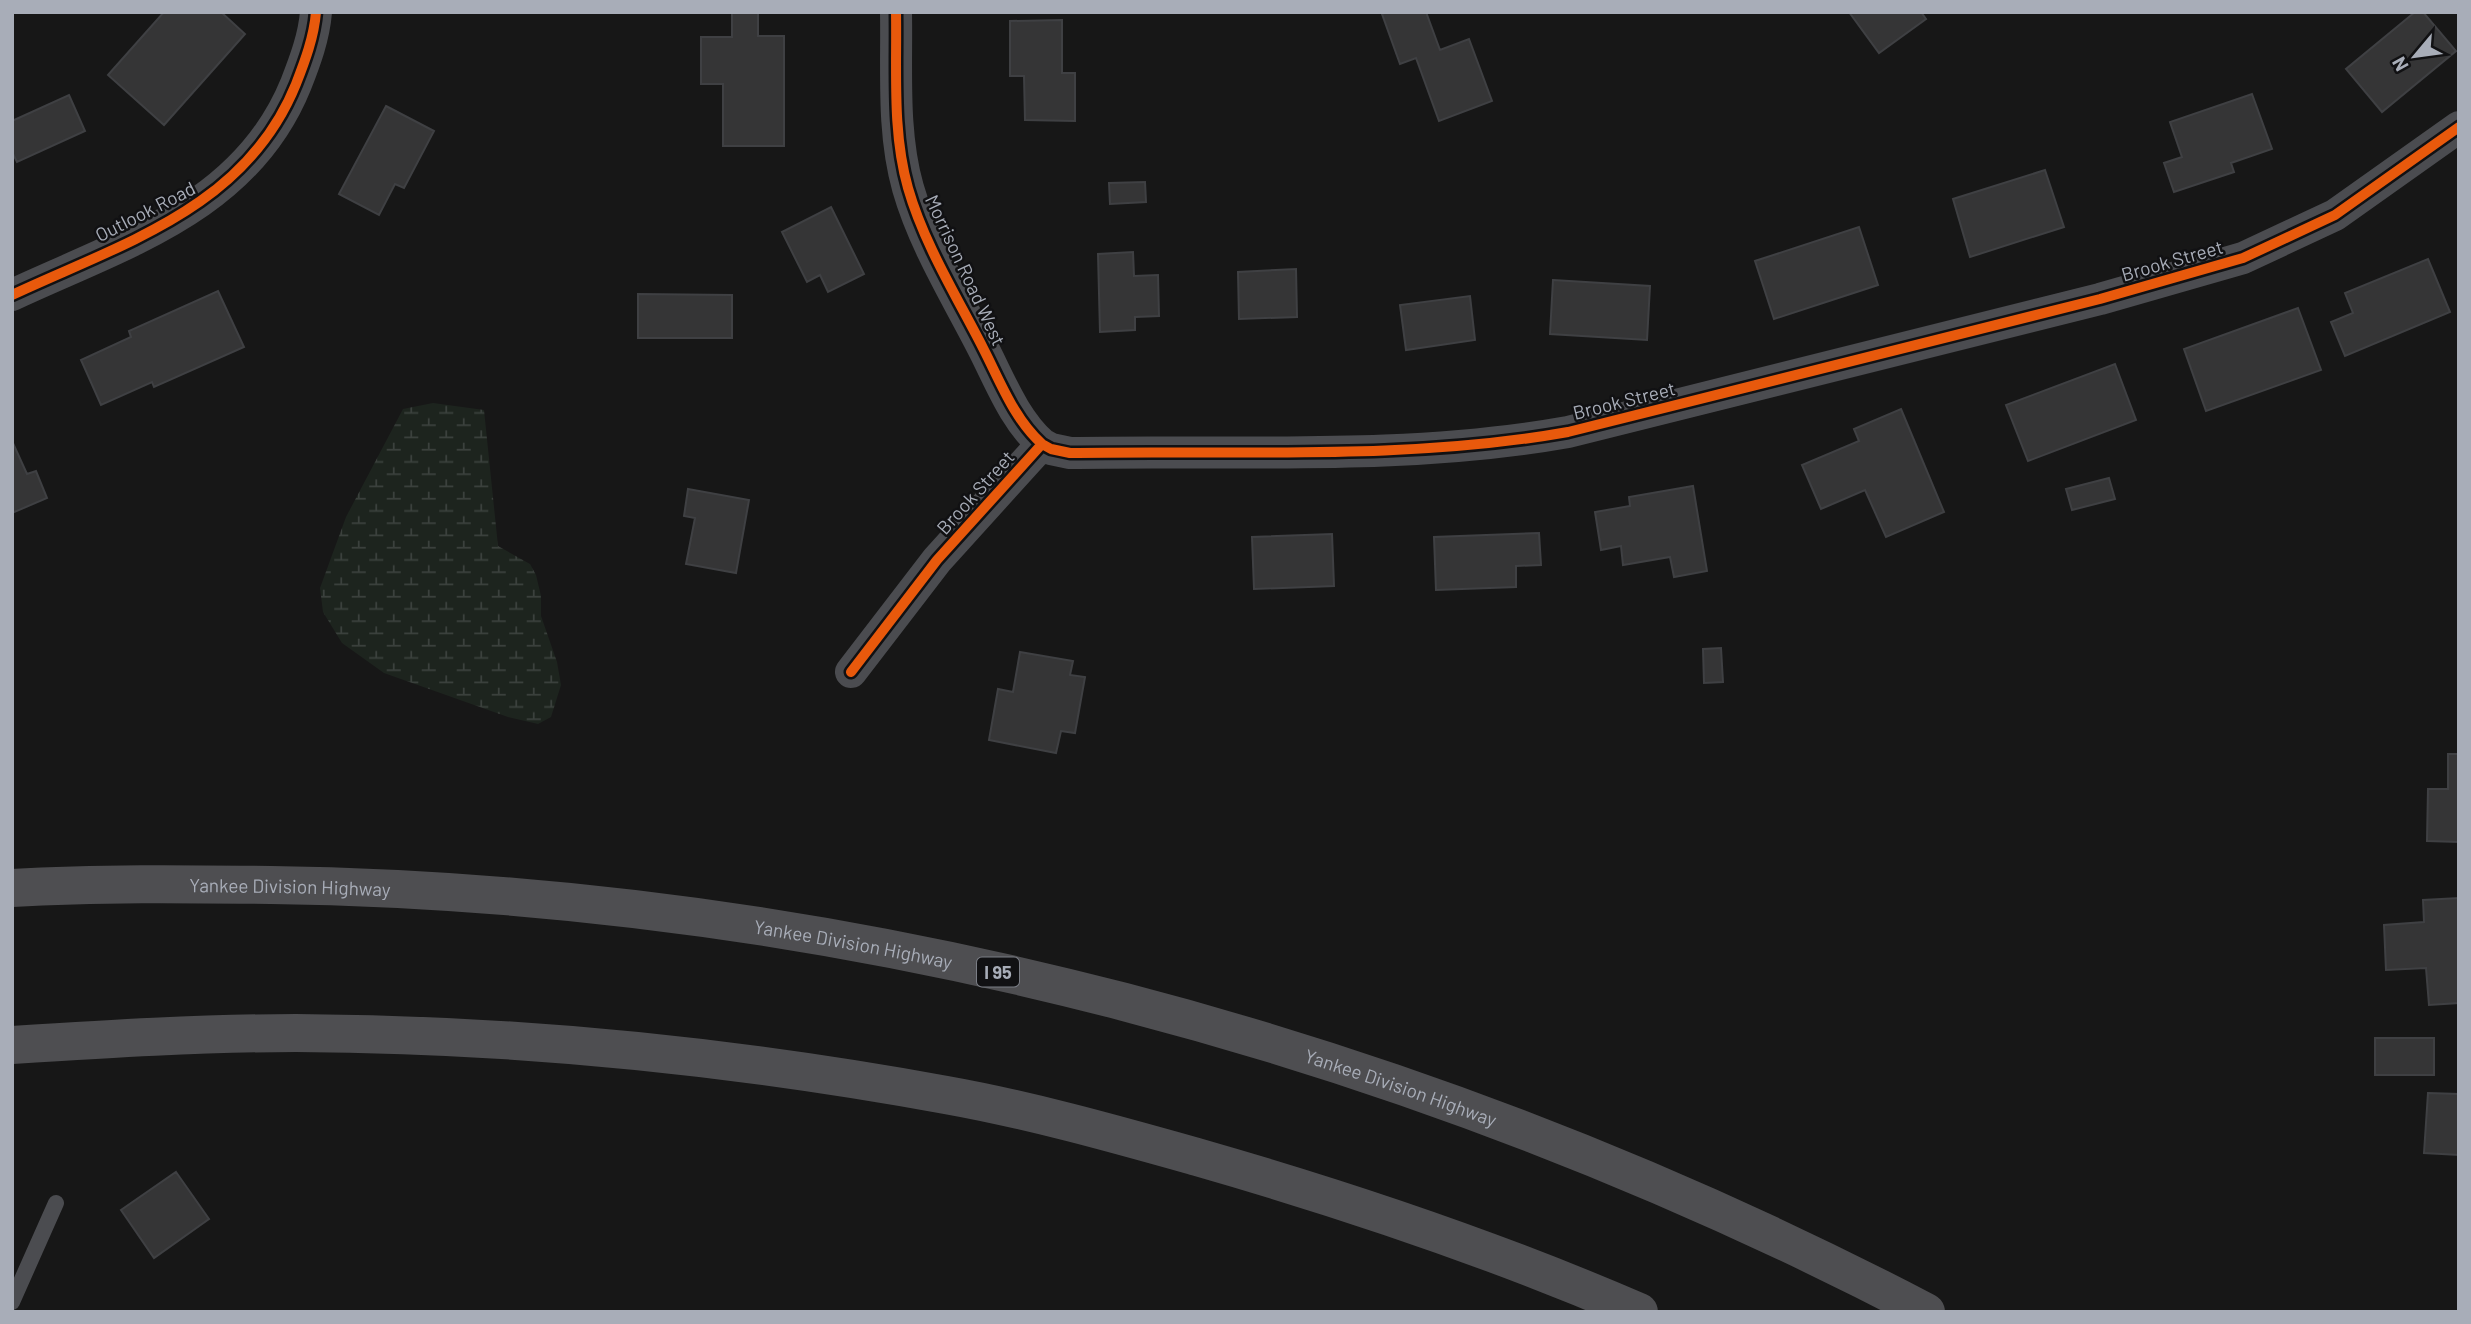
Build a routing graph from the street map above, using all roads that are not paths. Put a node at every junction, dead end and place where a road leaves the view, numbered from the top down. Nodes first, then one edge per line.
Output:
1 (316, 12) edge
2 (896, 12) edge
3 (2459, 127) edge
4 (12, 295) edge
5 (1042, 444) junction
6 (851, 672) dead end
7 (12, 888) edge
8 (12, 1045) edge
9 (57, 1203) dead end
10 (12, 1302) edge
11 (1639, 1312) edge
12 (1926, 1312) edge

1 - 4 street, Outlook Road
2 - 5 street, Morrison Road West
3 - 5 street, Brook Street
5 - 6 street, Brook Street
7 - 12 highway, Yankee Division Highway / I 95
8 - 11 highway
9 - 10 lane

